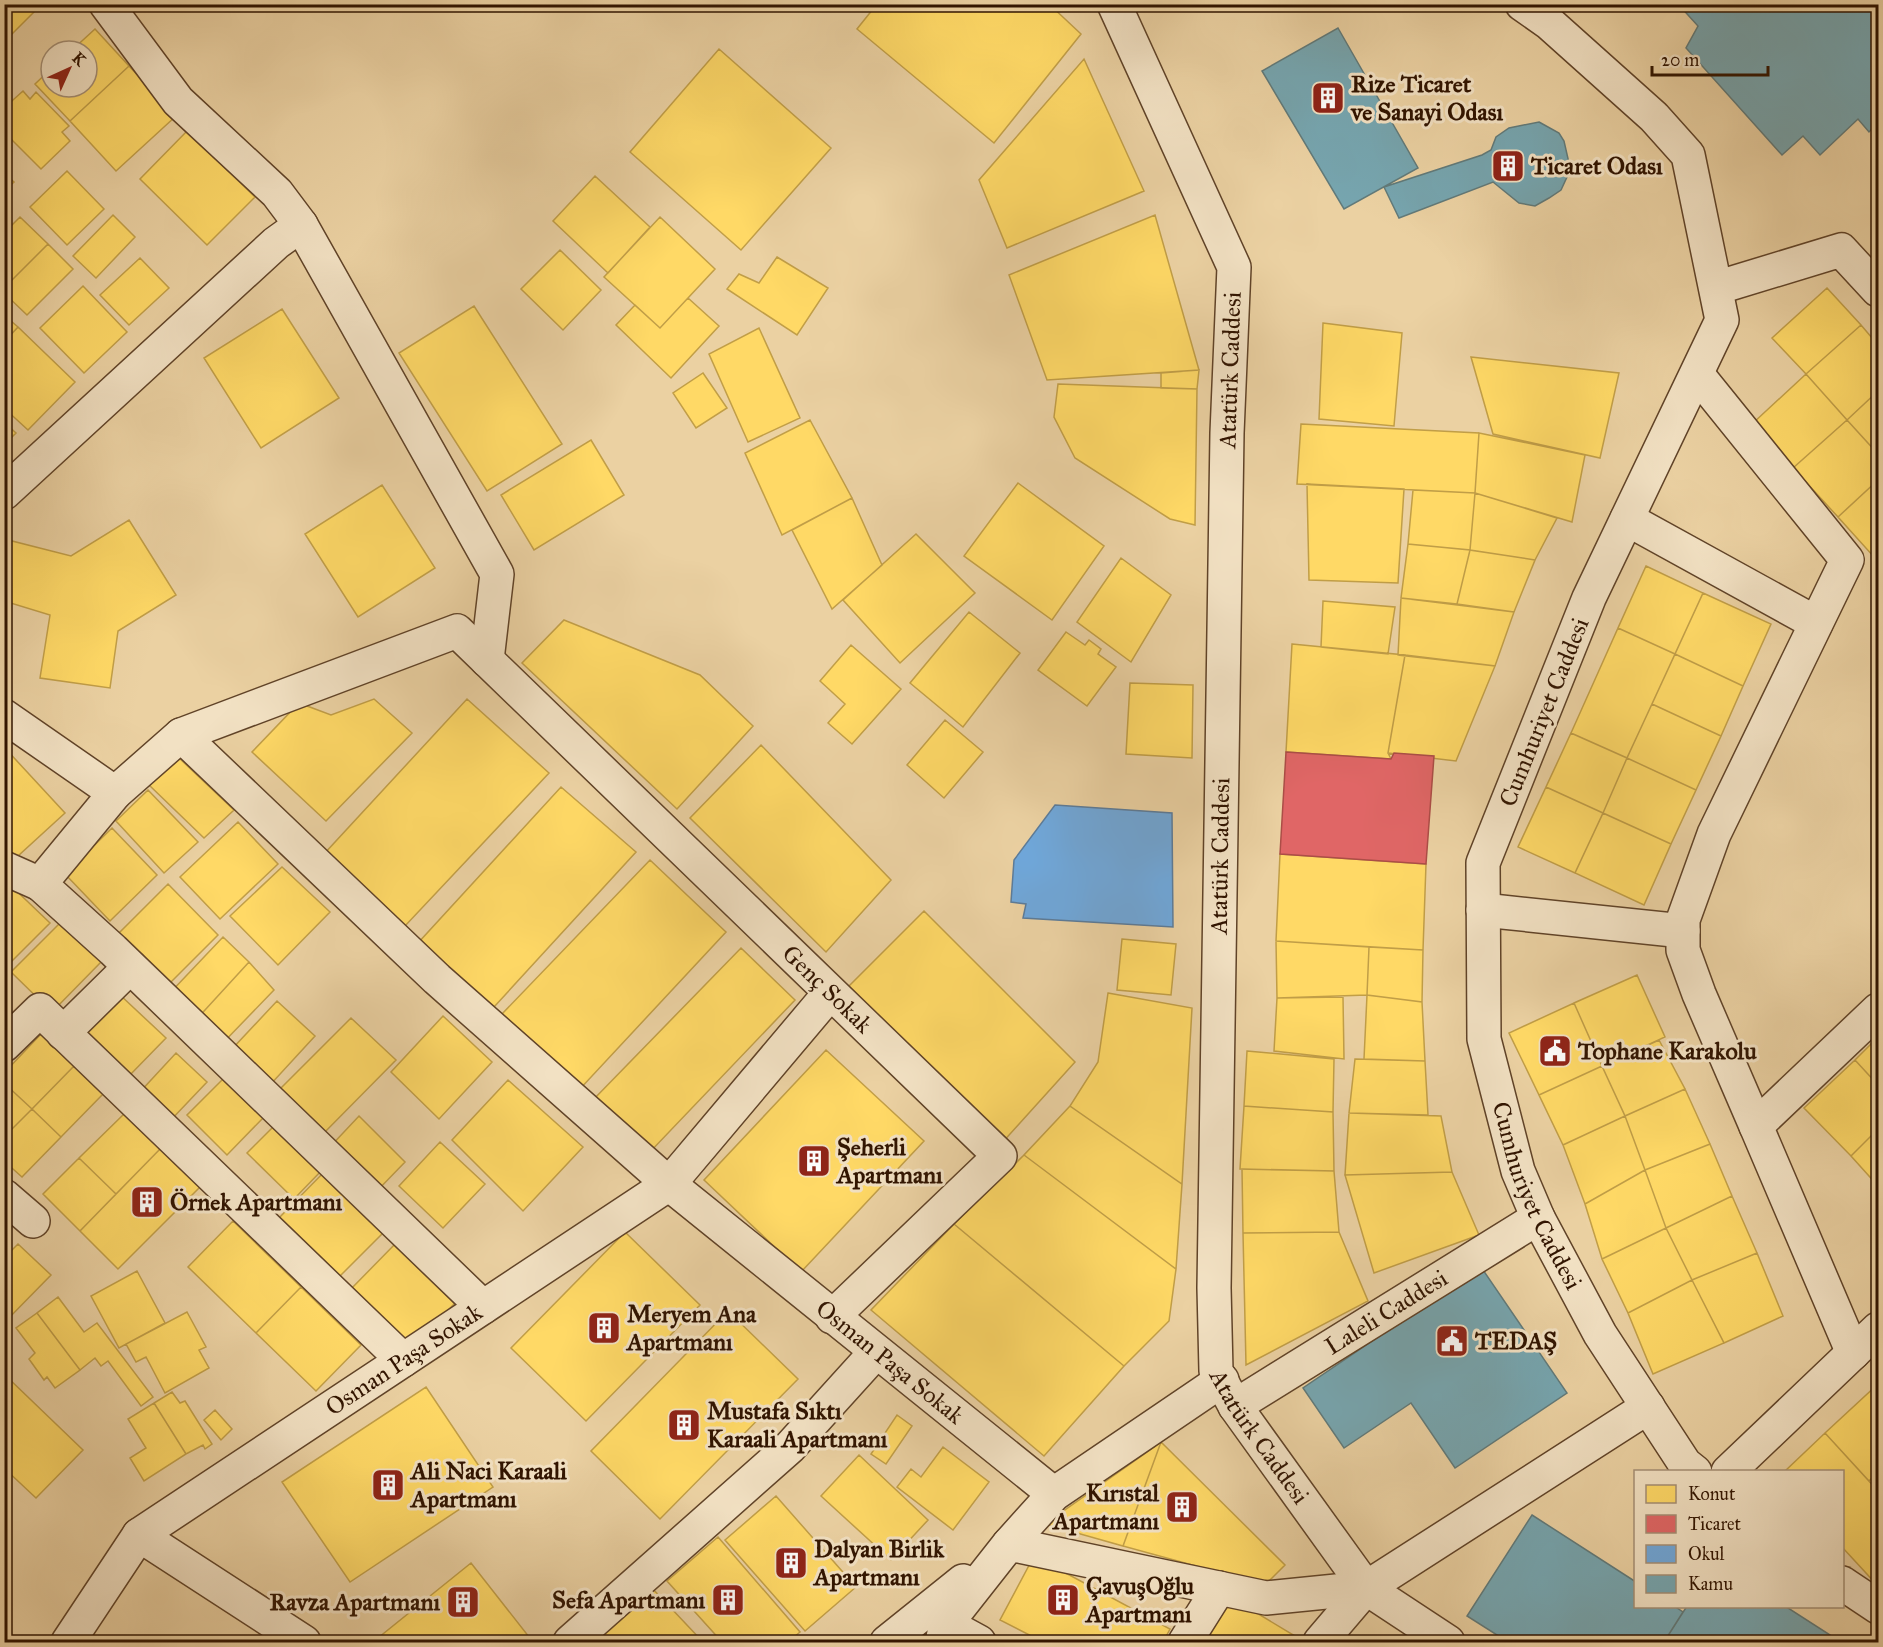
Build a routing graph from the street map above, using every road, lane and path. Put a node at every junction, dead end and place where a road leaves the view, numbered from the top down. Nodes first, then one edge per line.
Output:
1 (106, 4) edge
2 (1114, 4) edge
3 (1522, 4) edge
4 (301, 225) junction
5 (1716, 288) junction
6 (1878, 290) edge
7 (1697, 374) junction
8 (4, 493) edge
9 (1627, 519) junction
10 (1816, 623) junction
11 (487, 660) junction
12 (4, 716) edge
13 (182, 735) junction
14 (115, 793) junction
15 (4, 868) edge
16 (40, 884) junction
17 (1484, 910) junction
18 (1683, 931) junction
19 (130, 967) junction
20 (830, 993) junction
21 (1878, 1010) edge
22 (63, 1033) junction
23 (4, 1045) edge
24 (1756, 1126) junction
25 (669, 1184) junction
26 (4, 1196) edge
27 (1538, 1218) junction
28 (33, 1221) dead end
29 (483, 1307) junction
30 (832, 1317) junction
31 (1878, 1329) edge
32 (876, 1352) junction
33 (1853, 1353) junction
34 (403, 1360) junction
35 (1229, 1393) junction
36 (1648, 1407) junction
37 (1692, 1470) edge
38 (1730, 1470) edge
39 (1054, 1494) junction
40 (139, 1535) junction
41 (1009, 1545) junction
42 (1844, 1584) edge
43 (1219, 1588) junction
44 (1366, 1588) junction
45 (1878, 1606) edge
46 (944, 1633) edge
47 (68, 1642) edge
48 (304, 1642) edge
49 (570, 1642) edge
50 (887, 1642) edge
51 (979, 1642) edge
52 (1185, 1642) edge
53 (1320, 1642) edge
54 (1448, 1642) edge

1 - 4 street
2 - 35 street, Atatürk Caddesi
3 - 5 street, Cumhuriyet Caddesi
4 - 8 street
4 - 11 street
5 - 6 street
5 - 7 street, Cumhuriyet Caddesi
7 - 9 street, Cumhuriyet Caddesi
7 - 10 street
9 - 10 street
9 - 17 street, Cumhuriyet Caddesi
10 - 18 street
11 - 13 street, Genç Sokak
11 - 20 street, Genç Sokak
12 - 14 street
13 - 14 street
13 - 25 street
14 - 16 street
15 - 16 street
16 - 19 street
17 - 18 street
17 - 27 street, Cumhuriyet Caddesi
18 - 24 street
19 - 22 street
19 - 29 street
20 - 25 street, Osman Paşa Sokak
20 - 30 street, Genç Sokak
21 - 24 street
22 - 23 street
22 - 34 street
24 - 33 street
25 - 29 street, Osman Paşa Sokak
25 - 30 street, Osman Paşa Sokak
26 - 28 street
27 - 35 street, Laleli Caddesi
27 - 36 street, Cumhuriyet Caddesi
29 - 34 street, Osman Paşa Sokak
30 - 32 street, Osman Paşa Sokak
31 - 33 street
32 - 39 street, Osman Paşa Sokak
32 - 49 street
33 - 38 street
34 - 40 street, Osman Paşa Sokak
35 - 39 street, Laleli Caddesi
35 - 44 street, Atatürk Caddesi
36 - 37 street, Cumhuriyet Caddesi
36 - 44 street
39 - 41 street, Laleli Caddesi
40 - 47 street
40 - 48 street
41 - 43 street
41 - 46 street
41 - 50 street
42 - 45 street
43 - 44 street
43 - 52 street
44 - 53 street
44 - 54 street, Atatürk Caddesi
46 - 51 street

